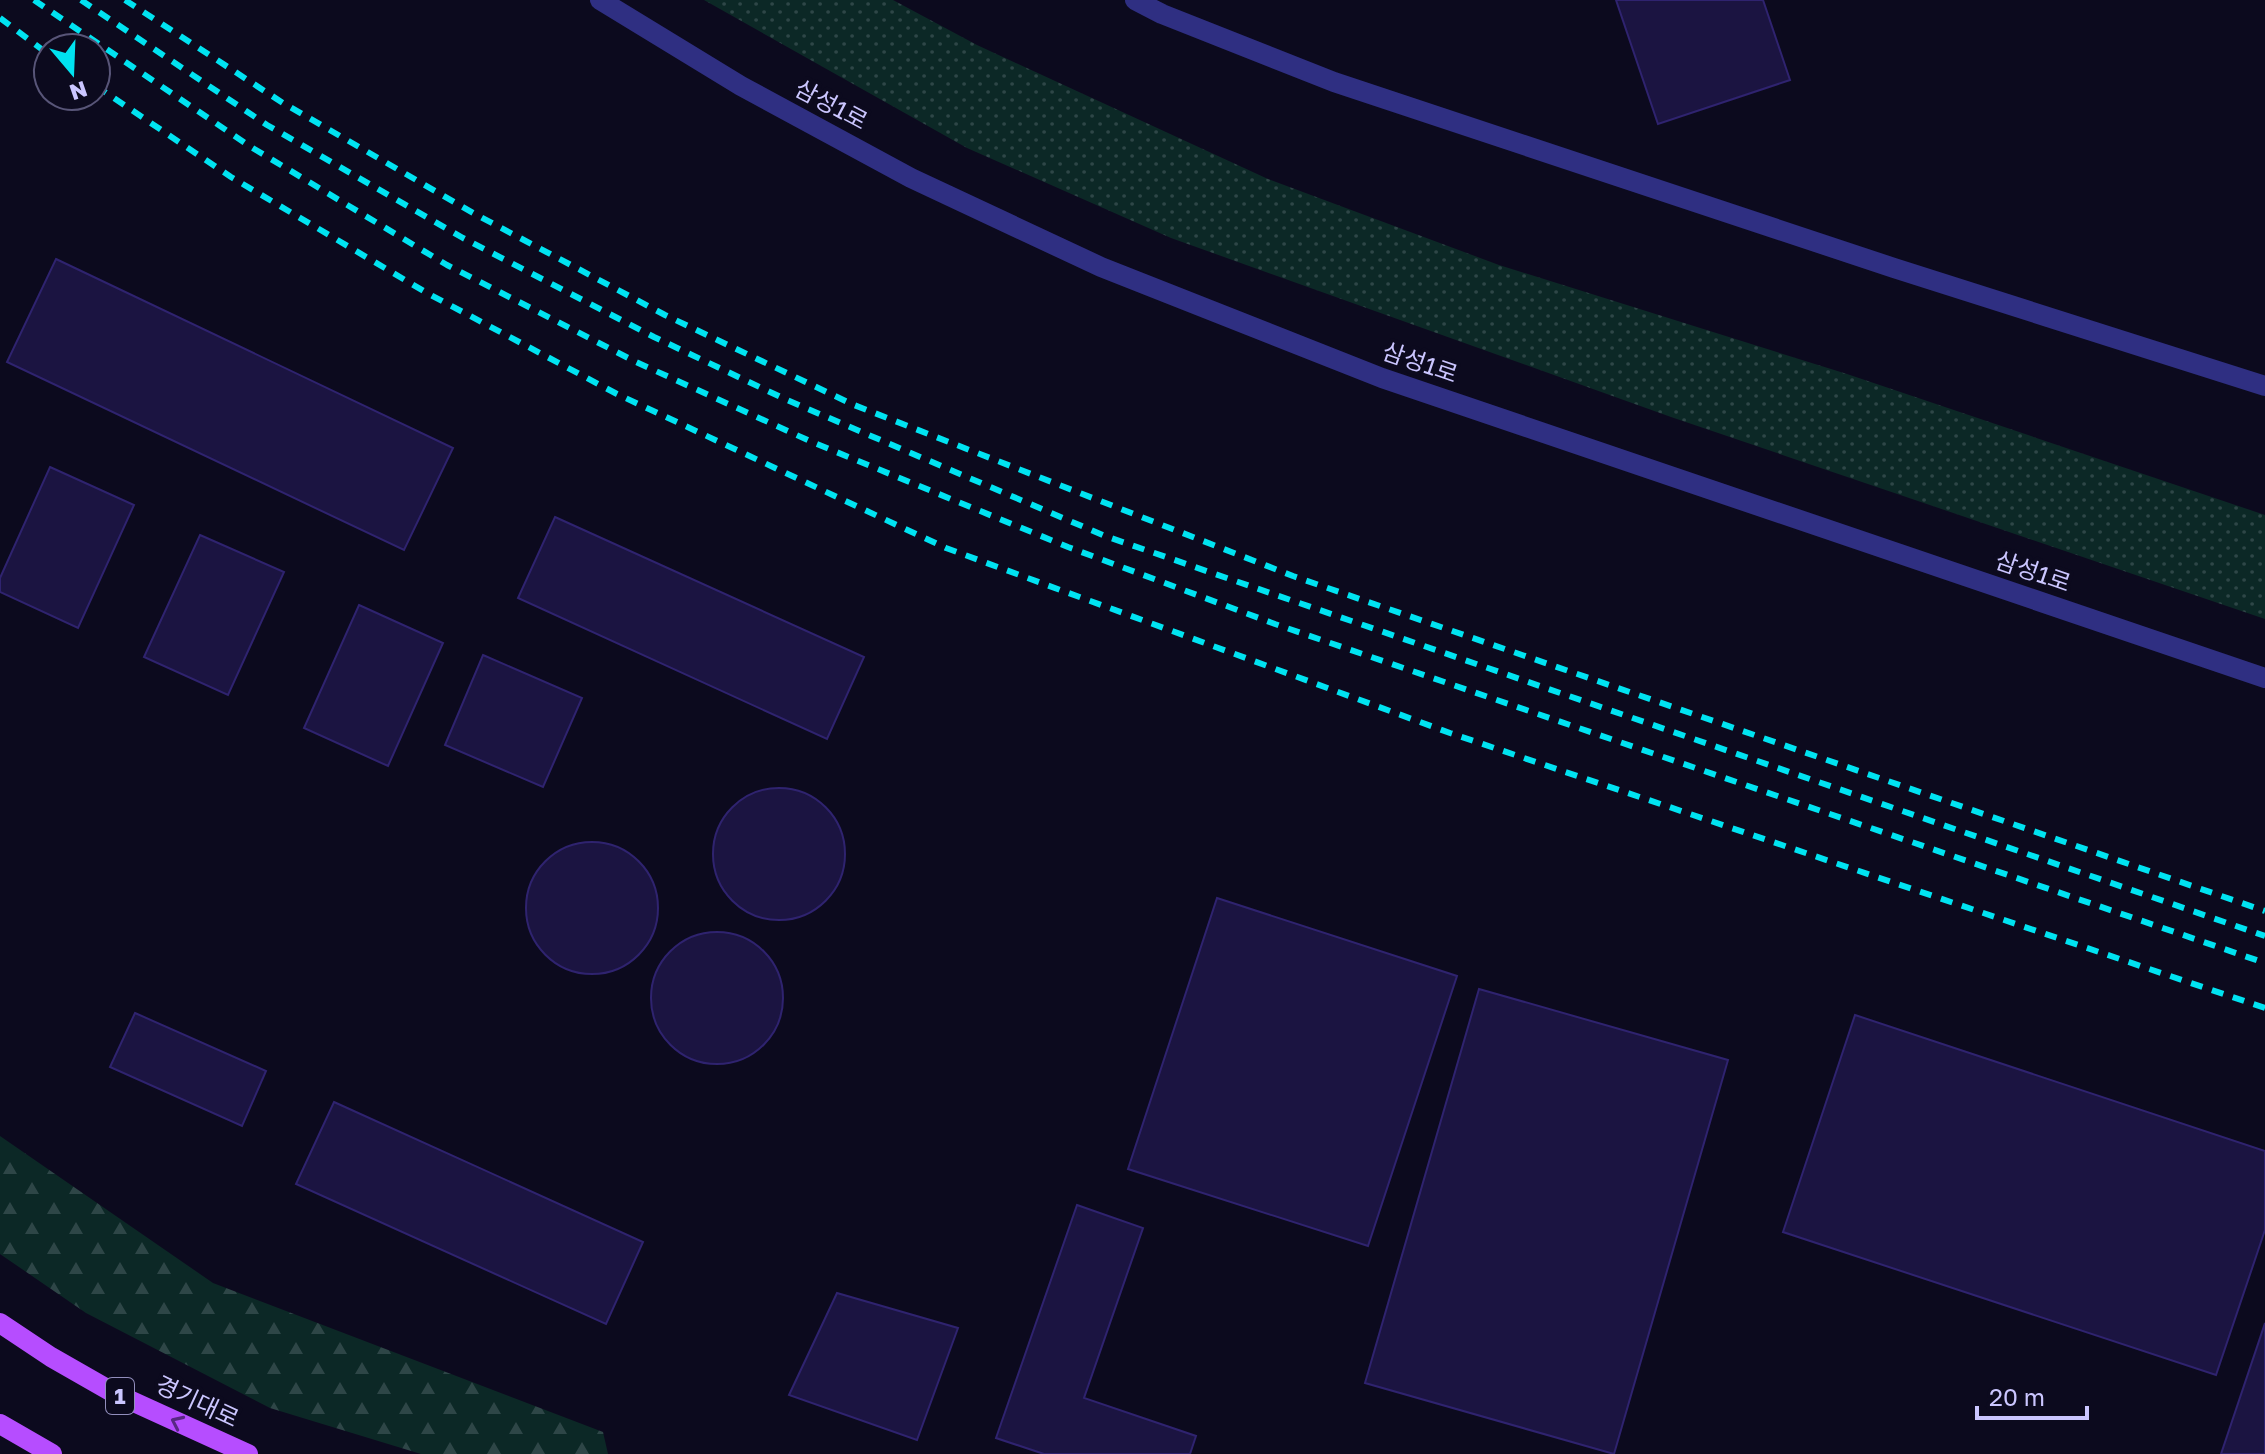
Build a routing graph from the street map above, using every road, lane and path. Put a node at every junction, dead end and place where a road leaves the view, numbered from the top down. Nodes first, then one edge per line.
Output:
1 (600, 0) edge
2 (1135, 0) edge
3 (2265, 386) edge
4 (2265, 678) edge
5 (0, 1323) edge
6 (0, 1424) edge
7 (52, 1454) edge
8 (248, 1454) edge

1 - 4 street, 삼성1로
2 - 3 street
8 -> 5 main road, 경기대로 / 1
6 - 7 main road

